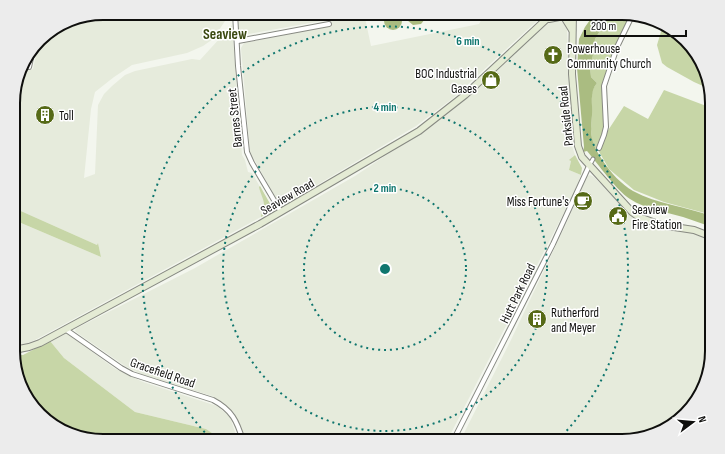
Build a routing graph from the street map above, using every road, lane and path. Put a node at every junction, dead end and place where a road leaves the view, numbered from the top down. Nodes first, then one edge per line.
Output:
1 (236, 20) edge
2 (566, 20) edge
3 (573, 20) edge
4 (545, 21) edge
5 (630, 21) edge
6 (329, 24) dead end
7 (573, 33) junction
8 (238, 41) junction
9 (598, 148) dead end
10 (593, 159) dead end
11 (589, 166) junction
12 (281, 212) junction
13 (705, 234) edge
14 (65, 329) junction
15 (20, 348) edge
16 (241, 434) edge
17 (458, 434) edge

1 - 8 street, Barnes Street
2 - 7 main road
3 - 7 main road, Parkside Road
4 - 12 main road, Seaview Road
5 - 9 street
6 - 8 street
7 - 11 main road, Parkside Road
8 - 12 street, Barnes Street
10 - 11 street, Hutt Park Road
11 - 13 main road, Parkside Road
11 - 17 street, Hutt Park Road
12 - 14 main road, Seaview Road
14 - 15 main road, Seaview Road
14 - 16 street, Gracefield Road

